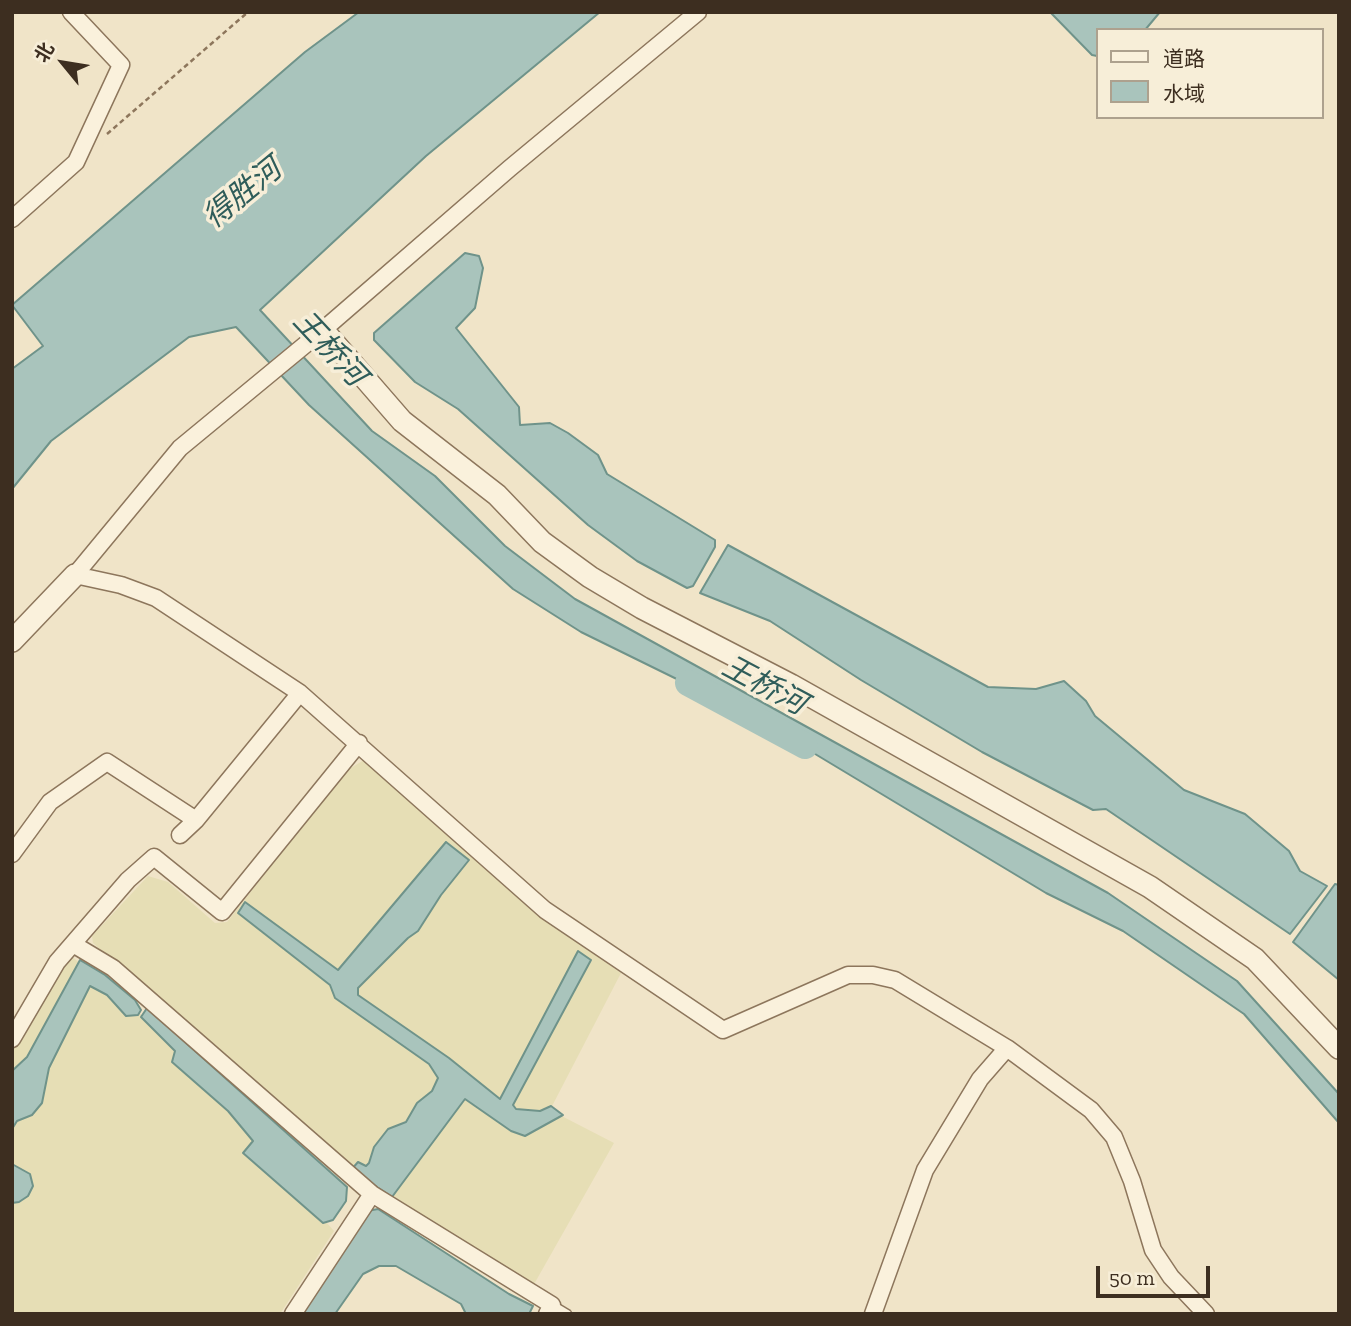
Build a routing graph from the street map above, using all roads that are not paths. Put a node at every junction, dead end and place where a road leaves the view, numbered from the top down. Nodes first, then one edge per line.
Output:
1 (71, 12) edge
2 (698, 12) edge
3 (12, 219) edge
4 (323, 331) junction
5 (75, 575) junction
6 (12, 641) edge
7 (300, 693) junction
8 (359, 743) junction
9 (197, 820) junction
10 (180, 835) dead end
11 (12, 854) edge
12 (74, 944) junction
13 (12, 1039) edge
14 (1007, 1048) junction
15 (1339, 1048) edge
16 (372, 1194) junction
17 (550, 1309) edge
18 (293, 1314) edge
19 (566, 1314) edge
20 (873, 1314) edge
21 (1206, 1314) edge

1 - 3 street
2 - 4 street
4 - 5 street
4 - 15 street
5 - 6 street
5 - 7 street
7 - 8 street
7 - 9 street
8 - 12 street
8 - 14 street
9 - 10 street
9 - 11 street
12 - 13 street
12 - 16 street
14 - 20 street
14 - 21 street
16 - 17 street
16 - 18 street
17 - 19 lane

